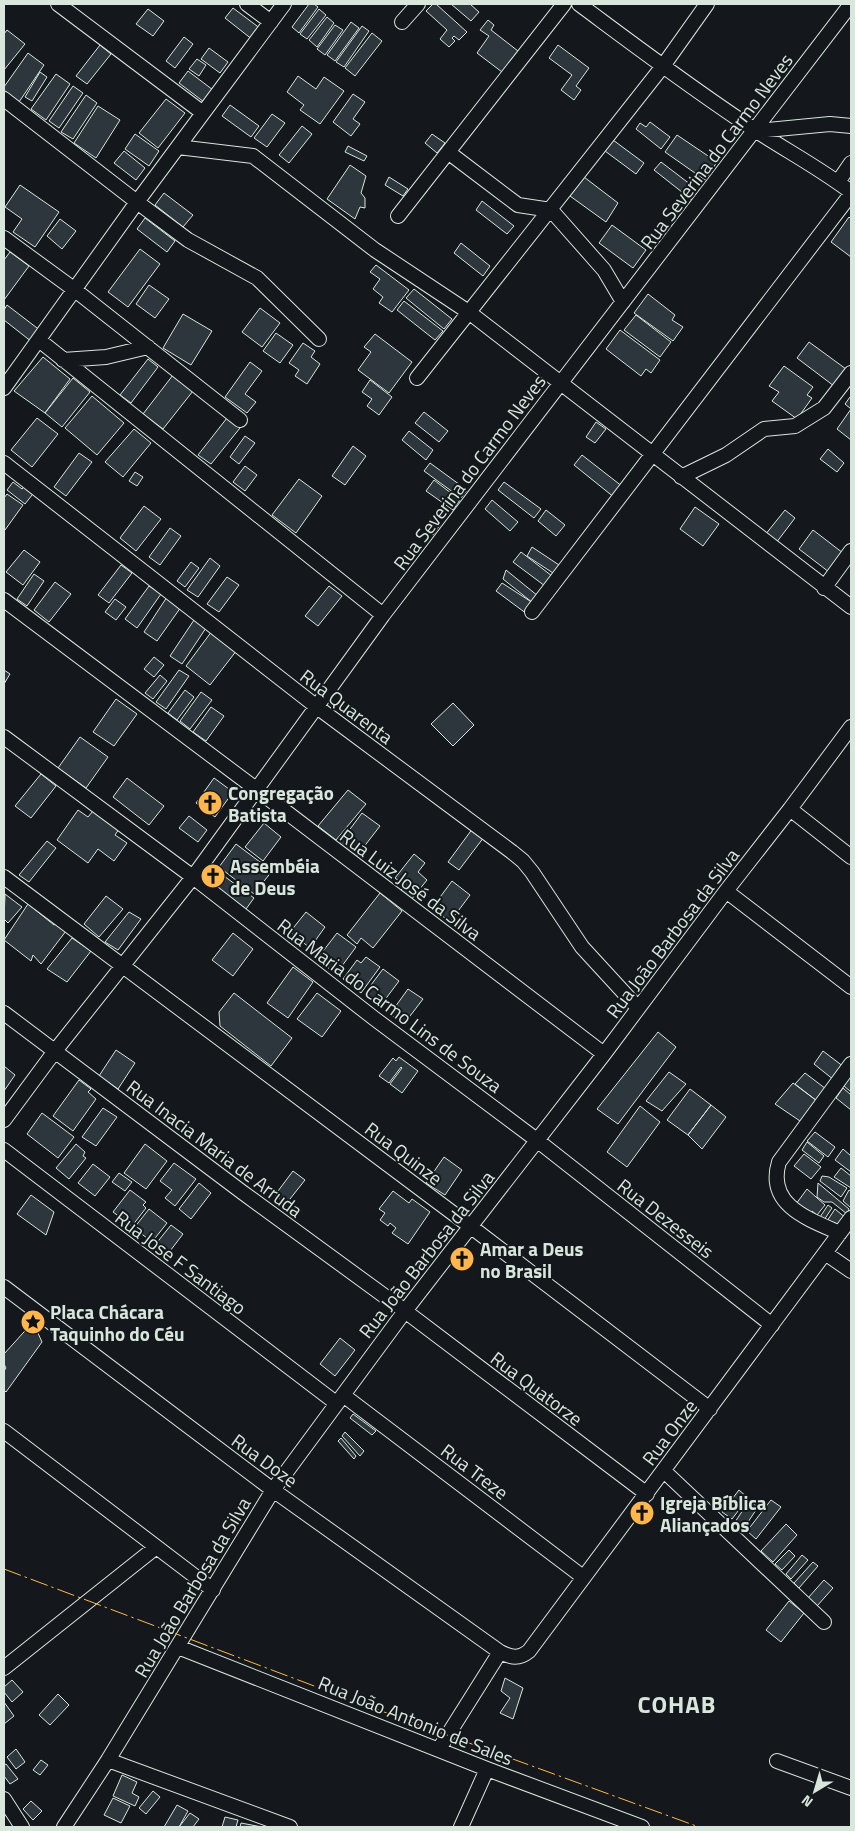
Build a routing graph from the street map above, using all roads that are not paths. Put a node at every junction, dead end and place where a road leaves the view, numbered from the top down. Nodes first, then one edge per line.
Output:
1 (58, 4) edge
2 (247, 4) edge
3 (284, 4) edge
4 (418, 4) edge
5 (564, 4) edge
6 (579, 4) edge
7 (707, 4) edge
8 (851, 4) edge
9 (271, 22) junction
10 (402, 22) dead end
11 (663, 66) junction
12 (4, 99) edge
13 (203, 113) junction
14 (851, 126) edge
15 (756, 131) junction
16 (178, 147) junction
17 (448, 152) junction
18 (851, 163) edge
19 (838, 182) junction
20 (851, 193) edge
21 (136, 202) junction
22 (551, 210) junction
23 (398, 216) dead end
24 (4, 238) edge
25 (75, 290) junction
26 (623, 302) junction
27 (470, 313) junction
28 (319, 339) dead end
29 (39, 340) junction
30 (148, 347) junction
31 (64, 360) junction
32 (851, 373) edge
33 (417, 378) dead end
34 (6, 379) edge
35 (561, 383) junction
36 (240, 420) dead end
37 (652, 454) junction
38 (4, 463) edge
39 (681, 477) junction
40 (851, 551) edge
41 (824, 588) junction
42 (4, 600) edge
43 (851, 607) edge
44 (532, 612) dead end
45 (383, 615) junction
46 (317, 707) junction
47 (851, 729) edge
48 (4, 737) edge
49 (256, 789) junction
50 (790, 809) junction
51 (851, 857) edge
52 (4, 877) edge
53 (193, 877) junction
54 (726, 891) junction
55 (121, 966) junction
56 (851, 987) edge
57 (638, 1008) junction
58 (4, 1013) edge
59 (54, 1051) junction
60 (604, 1054) junction
61 (851, 1064) edge
62 (4, 1120) edge
63 (538, 1141) junction
64 (4, 1150) edge
65 (851, 1218) edge
66 (470, 1226) junction
67 (840, 1233) junction
68 (825, 1253) junction
69 (851, 1271) edge
70 (4, 1288) edge
71 (405, 1311) junction
72 (772, 1325) junction
73 (340, 1399) junction
74 (710, 1409) junction
75 (4, 1431) edge
76 (664, 1470) junction
77 (273, 1490) junction
78 (646, 1494) junction
79 (155, 1548) junction
80 (583, 1577) junction
81 (212, 1590) junction
82 (824, 1622) dead end
83 (178, 1647) junction
84 (505, 1654) junction
85 (4, 1668) edge
86 (439, 1749) junction
87 (108, 1760) junction
88 (777, 1761) dead end
89 (487, 1769) junction
90 (851, 1788) edge
91 (4, 1799) edge
92 (22, 1827) edge
93 (64, 1827) edge
94 (290, 1827) edge
95 (461, 1827) edge
96 (642, 1827) edge

1 - 13 street
2 - 9 street
3 - 9 street
4 - 10 street
5 - 17 street
6 - 11 street
7 - 11 street
8 - 15 street, Rua Severina do Carmo Neves
9 - 13 street
11 - 15 street
11 - 22 street
12 - 21 street
13 - 16 street
14 - 15 street
15 - 19 street
15 - 26 street, Rua Severina do Carmo Neves
16 - 21 street
16 - 27 street
17 - 22 street
17 - 23 street
18 - 19 street
19 - 20 street
20 - 37 street
21 - 25 street
21 - 28 street
22 - 26 street
22 - 27 street
24 - 25 street
25 - 29 street
25 - 30 street
26 - 35 street, Rua Severina do Carmo Neves
27 - 33 street
27 - 35 street
29 - 31 street
29 - 34 street
30 - 31 street
30 - 36 street
31 - 45 street
32 - 39 street
35 - 37 street
35 - 45 street, Rua Severina do Carmo Neves
37 - 39 street
37 - 44 street
38 - 46 street, Rua Quarenta
39 - 41 street
40 - 41 street
41 - 43 street
42 - 49 street, Rua Luiz José da Silva
45 - 46 street, Rua Severina do Carmo Neves
46 - 49 street, Rua Severina do Carmo Neves
46 - 57 street, Rua Quarenta
47 - 50 street, Rua João Barbosa da Silva
48 - 53 street, Rua Maria do Carmo Lins de Souza
49 - 53 street, Rua Severina do Carmo Neves
49 - 60 street, Rua Luiz José da Silva
50 - 51 street
50 - 54 street, Rua João Barbosa da Silva
52 - 55 street, Rua Quinze
53 - 55 street, Rua Severina do Carmo Neves
53 - 63 street, Rua Maria do Carmo Lins de Souza
54 - 56 street
54 - 57 street, Rua João Barbosa da Silva
55 - 59 street, Rua Severina do Carmo Neves
55 - 66 street, Rua Quinze
57 - 60 street, Rua João Barbosa da Silva
58 - 59 street, Rua Inacia Maria de Arruda
59 - 62 street, Rua Severina do Carmo Neves
59 - 71 street, Rua Inacia Maria de Arruda
60 - 63 street, Rua João Barbosa da Silva
61 - 67 street
63 - 66 street, Rua João Barbosa da Silva
63 - 72 street, Rua Dezesseis
64 - 73 street, Rua Jose F Santiago
65 - 67 street, Rua Onze
66 - 71 street, Rua João Barbosa da Silva
66 - 74 street, Rua Quinze
67 - 68 street, Rua Onze
68 - 69 street
68 - 72 street, Rua Onze
70 - 77 street, Rua Doze
71 - 73 street, Rua João Barbosa da Silva
71 - 78 street, Rua Quatorze
72 - 74 street, Rua Onze
73 - 77 street, Rua João Barbosa da Silva
73 - 80 street, Rua Treze
74 - 76 street, Rua Onze
75 - 79 street
76 - 78 street, Rua Onze
76 - 82 street
77 - 81 street, Rua João Barbosa da Silva
77 - 84 street, Rua Doze
78 - 80 street, Rua Onze
79 - 81 street
79 - 85 street
80 - 84 street, Rua Onze
81 - 83 street, Rua João Barbosa da Silva
83 - 86 street, Rua João Antonio de Sales
83 - 87 street, Rua João Barbosa da Silva
84 - 86 street
86 - 89 street, Rua João Antonio de Sales
87 - 93 street, Rua João Barbosa da Silva
87 - 94 street
88 - 90 street
89 - 95 street
89 - 96 street, Rua João Antonio de Sales
91 - 92 street

